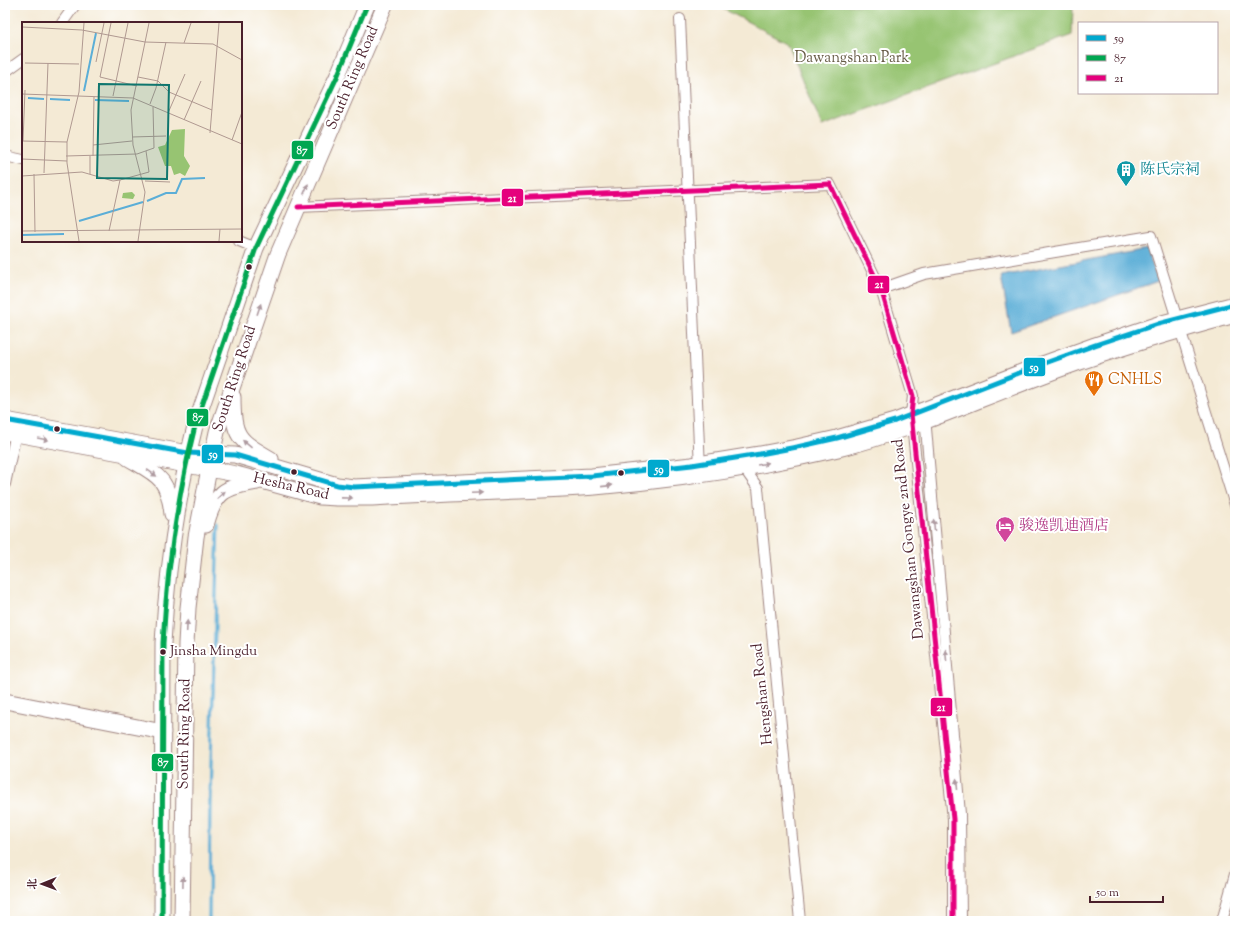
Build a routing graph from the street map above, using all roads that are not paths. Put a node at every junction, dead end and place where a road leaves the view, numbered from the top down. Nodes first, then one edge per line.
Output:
1 (75, 5) edge
2 (366, 5) edge
3 (385, 5) edge
4 (680, 19) dead end
5 (63, 22) edge
6 (22, 60) edge
7 (5, 72) edge
8 (5, 156) edge
9 (22, 160) edge
10 (688, 190) junction
11 (298, 207) junction
12 (242, 242) edge
13 (256, 248) junction
14 (881, 289) junction
15 (1235, 304) edge
16 (1235, 315) edge
17 (1179, 324) junction
18 (233, 387) junction
19 (919, 417) junction
20 (11, 427) edge
21 (118, 452) junction
22 (212, 454) junction
23 (187, 459) junction
24 (744, 468) junction
25 (209, 469) junction
26 (700, 469) junction
27 (293, 472) junction
28 (262, 481) junction
29 (5, 484) edge
30 (1235, 505) edge
31 (173, 534) junction
32 (192, 570) junction
33 (5, 701) edge
34 (164, 732) junction
35 (1235, 874) edge
36 (162, 921) edge
37 (182, 921) edge
38 (800, 921) edge
39 (953, 921) edge
40 (962, 921) edge
41 (1222, 921) edge

1 - 5 street
2 - 13 main road, South Ring Road
11 -> 3 main road, South Ring Road
4 - 10 street
6 - 7 street
8 - 9 street
10 - 11 street
10 - 14 street
10 - 26 street
18 -> 11 main road, South Ring Road
12 - 13 street
13 - 23 main road, South Ring Road
14 - 17 street
14 - 19 street
15 - 17 main road, Hesha Road
16 - 17 main road, Hesha Road
17 - 19 main road, Hesha Road
17 - 30 street
18 - 22 main road, South Ring Road
27 -> 18 main road
24 -> 19 main road, Hesha Road
19 - 26 main road, Hesha Road
19 - 39 street, Dawangshan Gongye 2nd Road
40 -> 19 street, Dawangshan Gongye 2nd Road
20 -> 21 main road
20 - 23 main road
20 - 29 street
21 - 23 main road
21 -> 31 main road
22 - 23 main road, Hesha Road
22 - 25 main road, South Ring Road
22 - 27 main road, Hesha Road
23 - 25 main road, Hesha Road
23 - 31 main road, South Ring Road
24 - 26 main road, Hesha Road
24 - 38 street, Hengshan Road
25 - 28 main road, Hesha Road
25 - 32 main road, South Ring Road
26 - 27 main road, Hesha Road
28 -> 26 main road, Hesha Road
32 -> 28 main road
31 - 34 main road, South Ring Road
37 -> 32 main road, South Ring Road
33 - 34 main road
34 - 36 main road, South Ring Road
35 - 41 street

